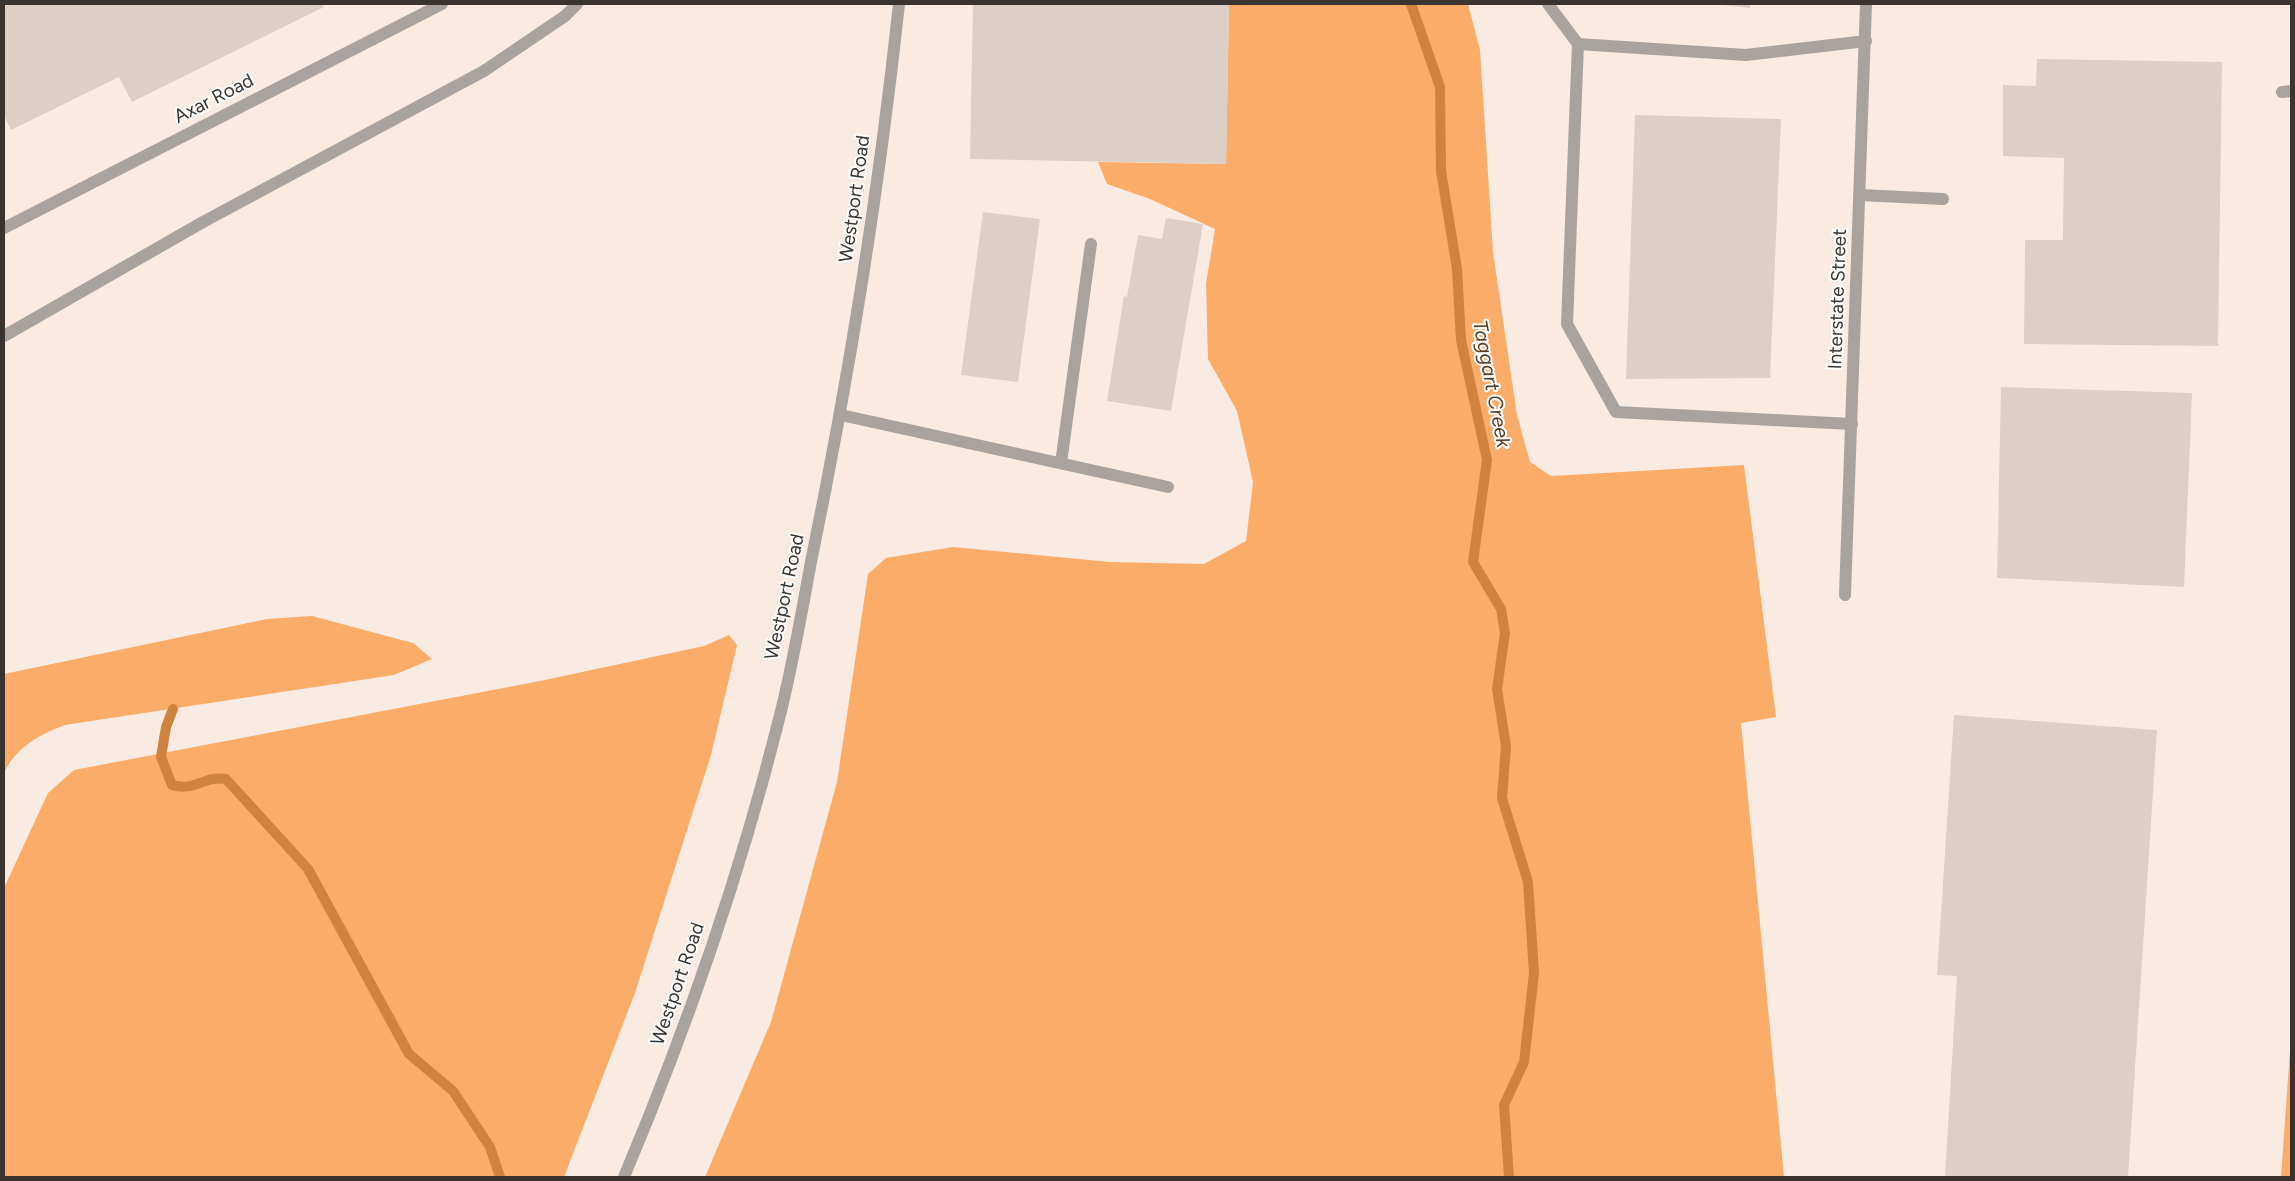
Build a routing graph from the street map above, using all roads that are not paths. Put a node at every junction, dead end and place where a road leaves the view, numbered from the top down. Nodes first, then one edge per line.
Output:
1 (442, 4) edge
2 (577, 4) edge
3 (899, 4) edge
4 (1548, 4) edge
5 (1866, 4) edge
6 (1866, 40) junction
7 (1578, 44) junction
8 (1860, 195) junction
9 (1943, 199) dead end
10 (4, 228) edge
11 (1091, 244) dead end
12 (4, 336) edge
13 (841, 415) junction
14 (1852, 424) junction
15 (1061, 463) junction
16 (1168, 487) dead end
17 (1845, 595) dead end
18 (624, 1177) edge

1 - 10 street, Axar Road
2 - 12 street
3 - 13 street, Westport Road
4 - 7 street
5 - 6 street, Interstate Street
6 - 7 street
6 - 8 street, Interstate Street
7 - 14 street
8 - 9 street
8 - 14 street, Interstate Street
11 - 15 street
13 - 15 street
13 - 18 street, Westport Road
14 - 17 street, Interstate Street
15 - 16 street

